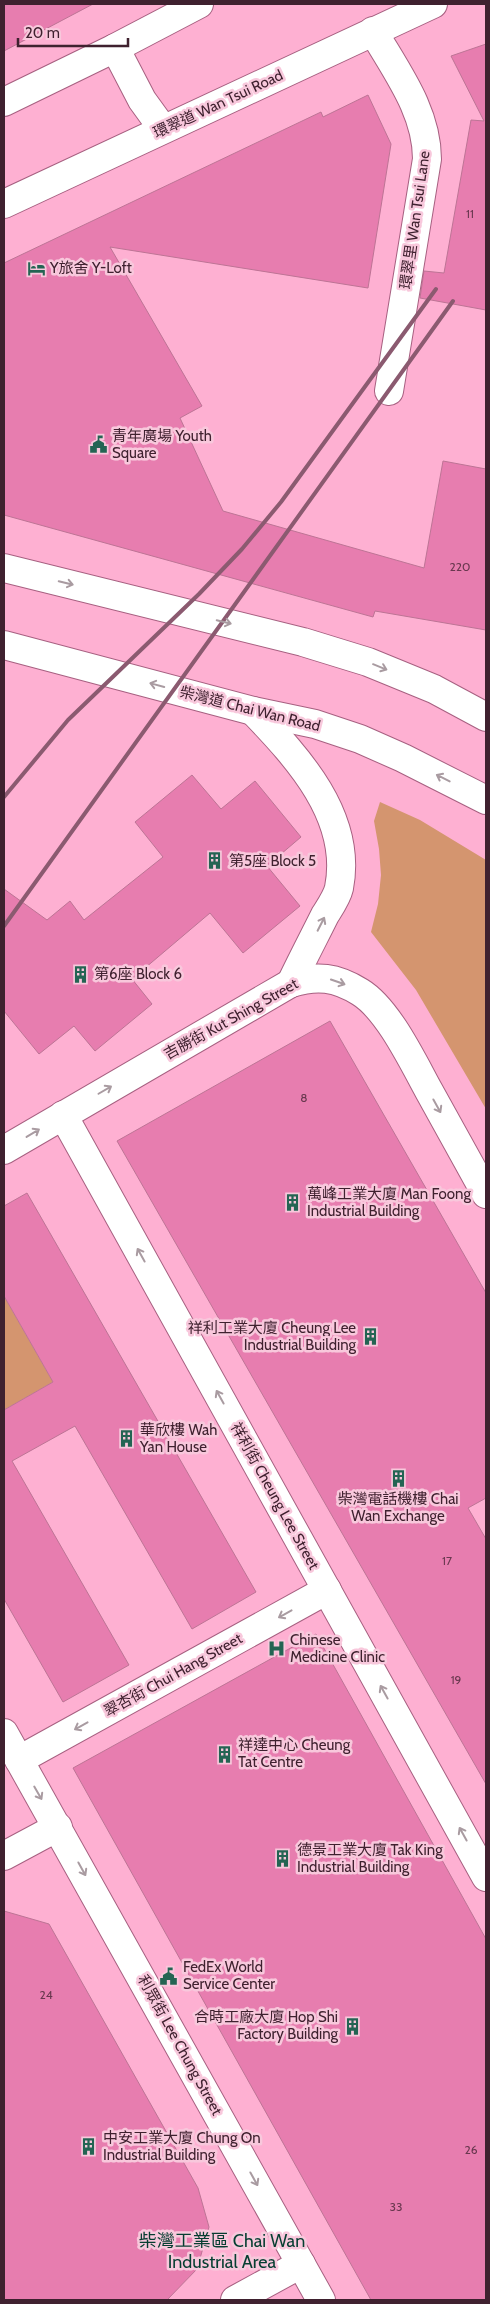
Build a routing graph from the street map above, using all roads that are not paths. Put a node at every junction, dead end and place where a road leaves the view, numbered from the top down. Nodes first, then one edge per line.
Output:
1 (199, 4) edge
2 (433, 4) edge
3 (373, 31) junction
4 (115, 48) junction
5 (4, 102) edge
6 (163, 129) junction
7 (4, 204) edge
8 (389, 391) dead end
9 (4, 568) edge
10 (4, 645) edge
11 (253, 711) junction
12 (486, 716) edge
13 (486, 800) edge
14 (291, 983) junction
15 (63, 1115) junction
16 (4, 1150) edge
17 (486, 1194) edge
18 (327, 1590) junction
19 (4, 1733) edge
20 (19, 1760) junction
21 (58, 1827) junction
22 (4, 1856) edge
23 (486, 1877) edge
24 (301, 2264) junction
25 (235, 2300) edge
26 (322, 2300) edge

1 - 4 street
2 - 3 street, 環翠道 Wan Tsui Road
3 - 6 street, 環翠道 Wan Tsui Road
3 - 8 street, 環翠里 Wan Tsui Lane
4 - 5 street
4 - 6 street
6 - 7 street, 環翠道 Wan Tsui Road
9 -> 12 street
11 -> 10 street, 柴灣道 Chai Wan Road
13 -> 11 street, 柴灣道 Chai Wan Road
14 -> 11 street
15 -> 14 street, 吉勝街 Kut Shing Street
14 -> 17 street, 吉勝街 Kut Shing Street
16 -> 15 street, 吉勝街 Kut Shing Street
18 -> 15 street, 祥利街 Cheung Lee Street
18 -> 20 street, 翠杏街 Chui Hang Street
23 -> 18 street, 祥利街 Cheung Lee Street
19 - 20 street, 利眾街 Lee Chung Street
20 -> 21 street, 利眾街 Lee Chung Street
21 - 22 street
21 -> 24 street, 利眾街 Lee Chung Street
24 - 25 street
24 - 26 street, 利眾街 Lee Chung Street

